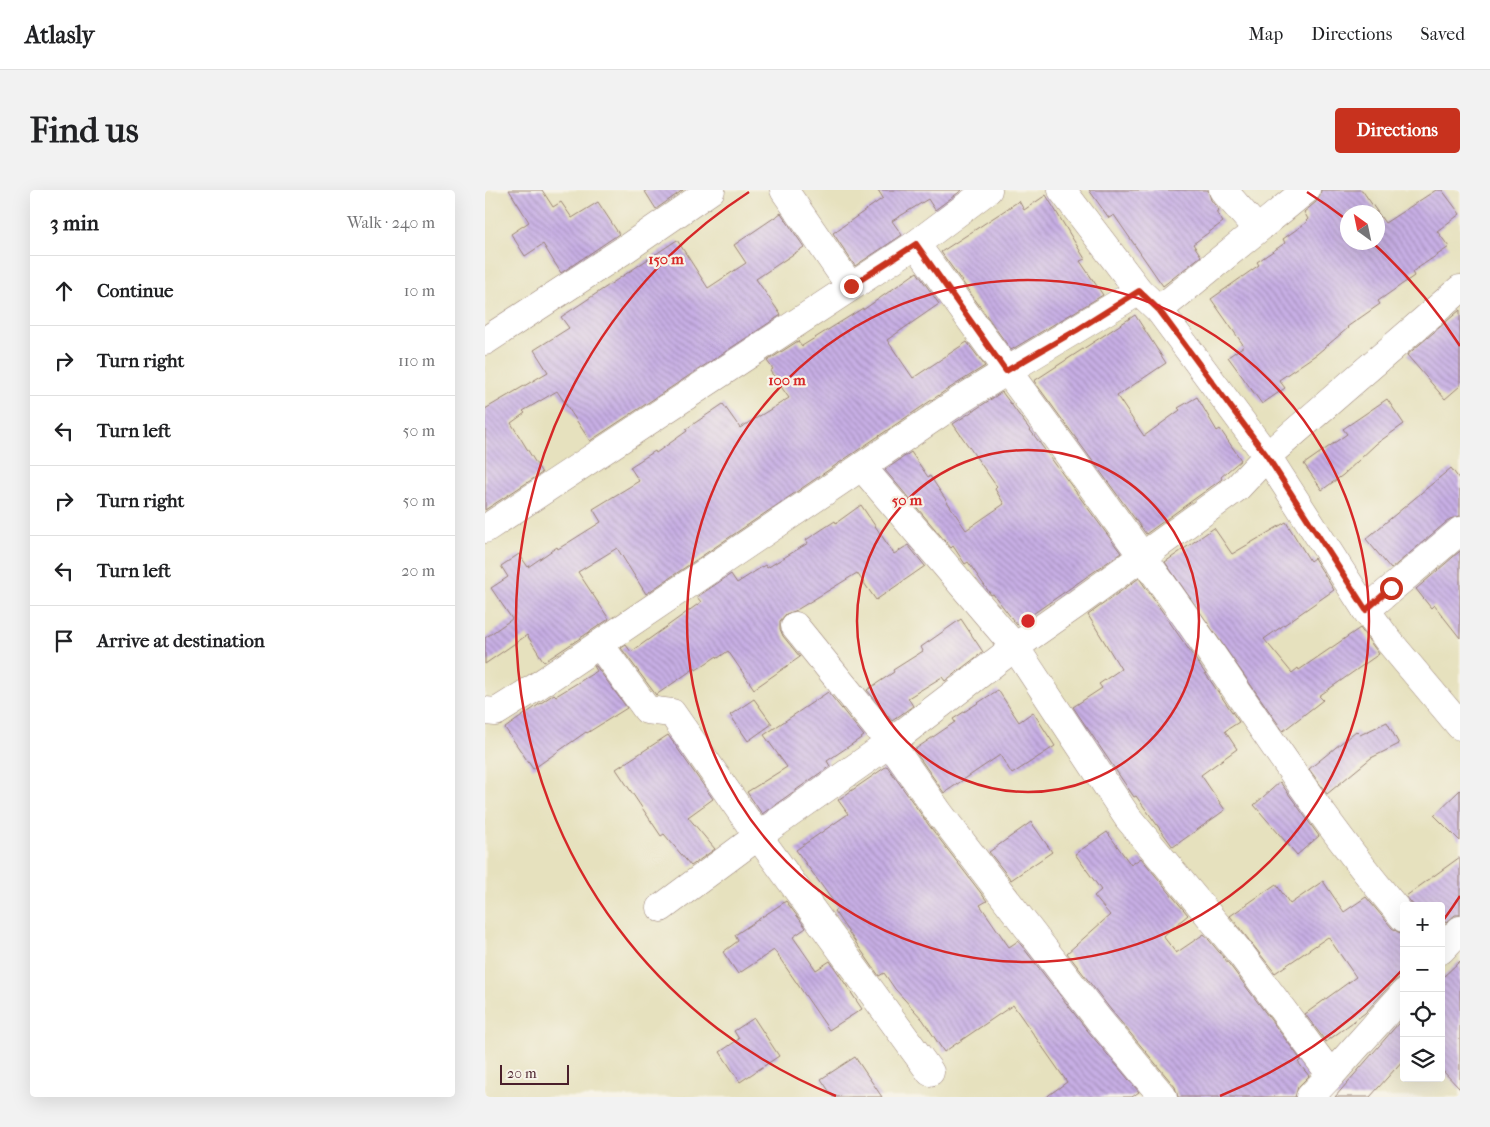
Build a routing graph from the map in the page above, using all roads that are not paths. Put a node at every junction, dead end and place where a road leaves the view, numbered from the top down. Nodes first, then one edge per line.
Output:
1 (711, 190) edge
2 (784, 190) edge
3 (988, 190) edge
4 (1062, 190) edge
5 (1223, 190) edge
6 (1306, 190) edge
7 (1257, 229) junction
8 (916, 244) junction
9 (851, 286) junction
10 (1460, 288) edge
11 (1139, 291) junction
12 (1159, 310) junction
13 (485, 341) edge
14 (1006, 371) junction
15 (1267, 456) junction
16 (862, 467) junction
17 (485, 529) edge
18 (1460, 531) edge
19 (1143, 556) junction
20 (1366, 610) junction
21 (795, 626) dead end
22 (600, 645) junction
23 (1015, 647) junction
24 (485, 711) edge
25 (1460, 726) edge
26 (890, 743) junction
27 (758, 836) junction
28 (661, 908) dead end
29 (1400, 913) edge
30 (1460, 930) edge
31 (1444, 947) edge
32 (1400, 997) edge
33 (930, 1072) dead end
34 (1331, 1075) junction
35 (1163, 1097) edge
36 (1309, 1097) edge

1 - 13 street
2 - 9 street
3 - 8 street
4 - 11 street
5 - 7 street
6 - 7 street
7 - 12 street
8 - 9 street
8 - 14 street
9 - 17 street
10 - 15 street
11 - 12 street
11 - 14 street
12 - 15 street
14 - 16 street
14 - 19 street
15 - 19 street
15 - 20 street
16 - 22 street
16 - 23 street
18 - 20 street
19 - 23 street
19 - 29 street
20 - 25 street
21 - 26 street
22 - 24 street
22 - 27 street
23 - 26 street
23 - 34 street
26 - 27 street
26 - 35 street
27 - 28 street
27 - 33 street
30 - 31 street
32 - 34 street
34 - 36 street

